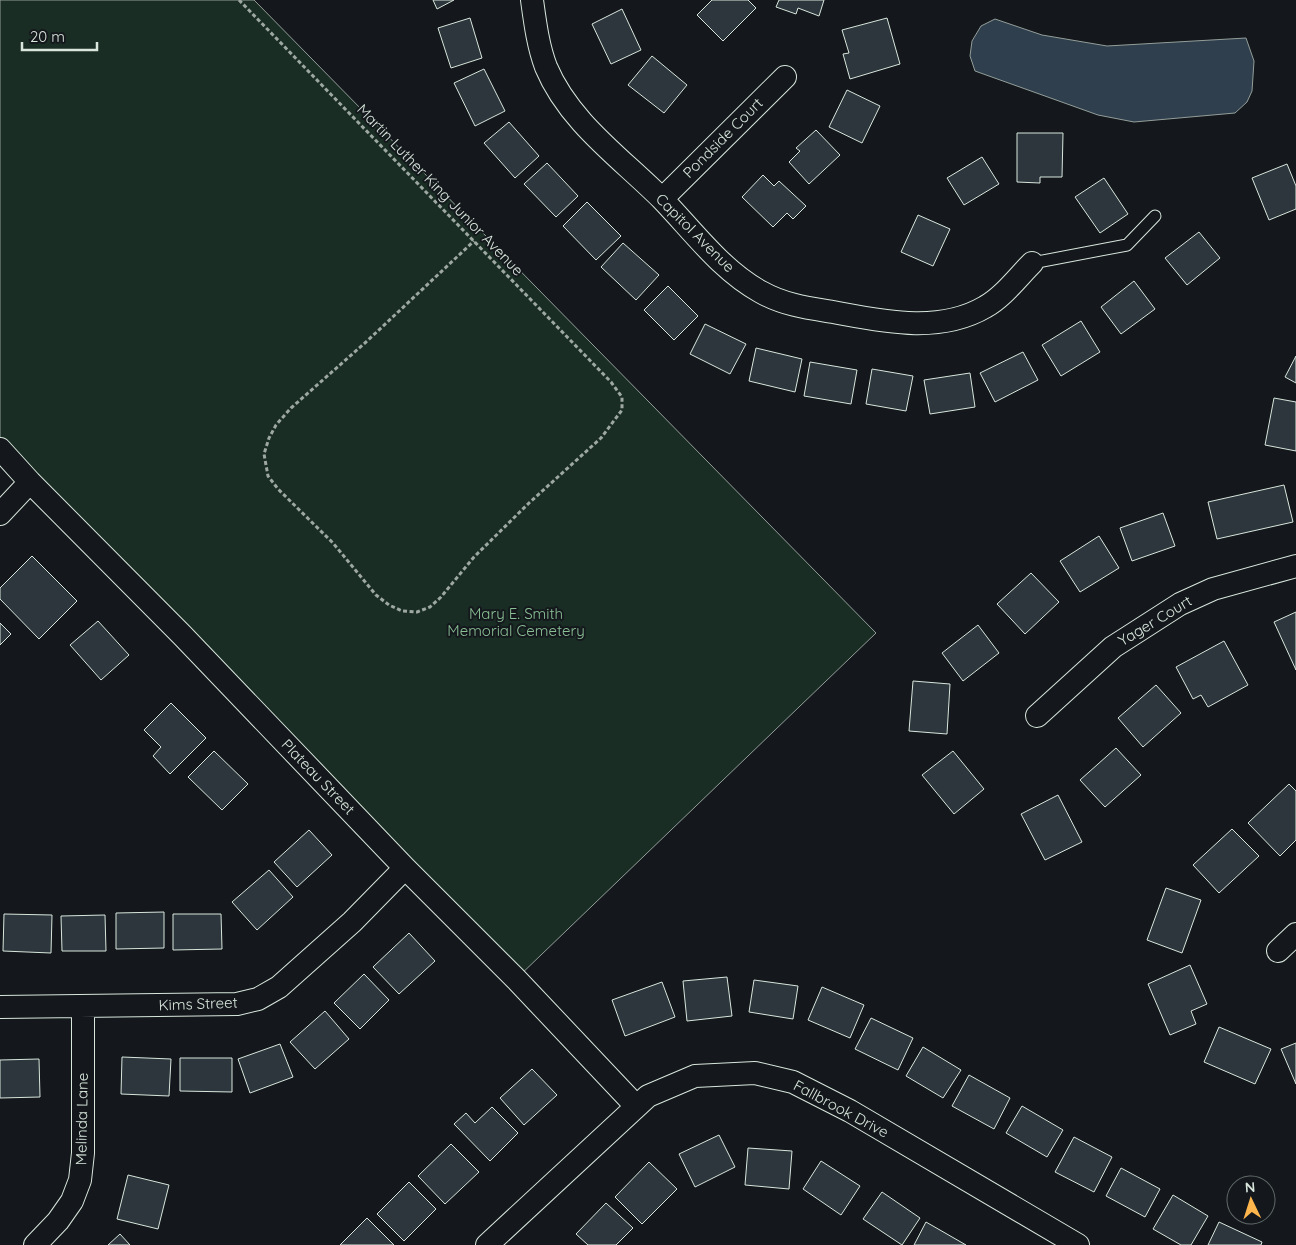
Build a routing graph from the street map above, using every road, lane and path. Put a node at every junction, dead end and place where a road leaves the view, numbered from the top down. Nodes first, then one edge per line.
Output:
1 (239, 0) edge
2 (532, 0) edge
3 (785, 77) dead end
4 (662, 199) junction
5 (1155, 216) dead end
6 (474, 240) junction
7 (1032, 263) joint
8 (0, 449) edge
9 (30, 482) junction
10 (0, 514) edge
11 (1296, 566) edge
12 (1037, 716) dead end
13 (405, 868) junction
14 (1296, 934) edge
15 (1278, 950) dead end
16 (0, 1007) edge
17 (83, 1007) junction
18 (636, 1106) junction
19 (35, 1245) edge
20 (488, 1245) edge
21 (1078, 1245) edge

1 - 6 path, Martin Luther King Junior Avenue
2 - 4 street, Capitol Avenue
3 - 4 street, Pondside Court
4 - 7 street, Capitol Avenue
5 - 7 lane
6 - 6 path, Martin Luther King Junior Avenue
8 - 9 street, Plateau Street
9 - 10 street
9 - 13 street, Plateau Street
11 - 12 street, Yager Court
13 - 17 street, Kims Street
13 - 18 street, Plateau Street
14 - 15 street
16 - 17 street, Kims Street
17 - 19 street, Melinda Lane
18 - 20 street, Fallbrook Drive
18 - 21 street, Fallbrook Drive

